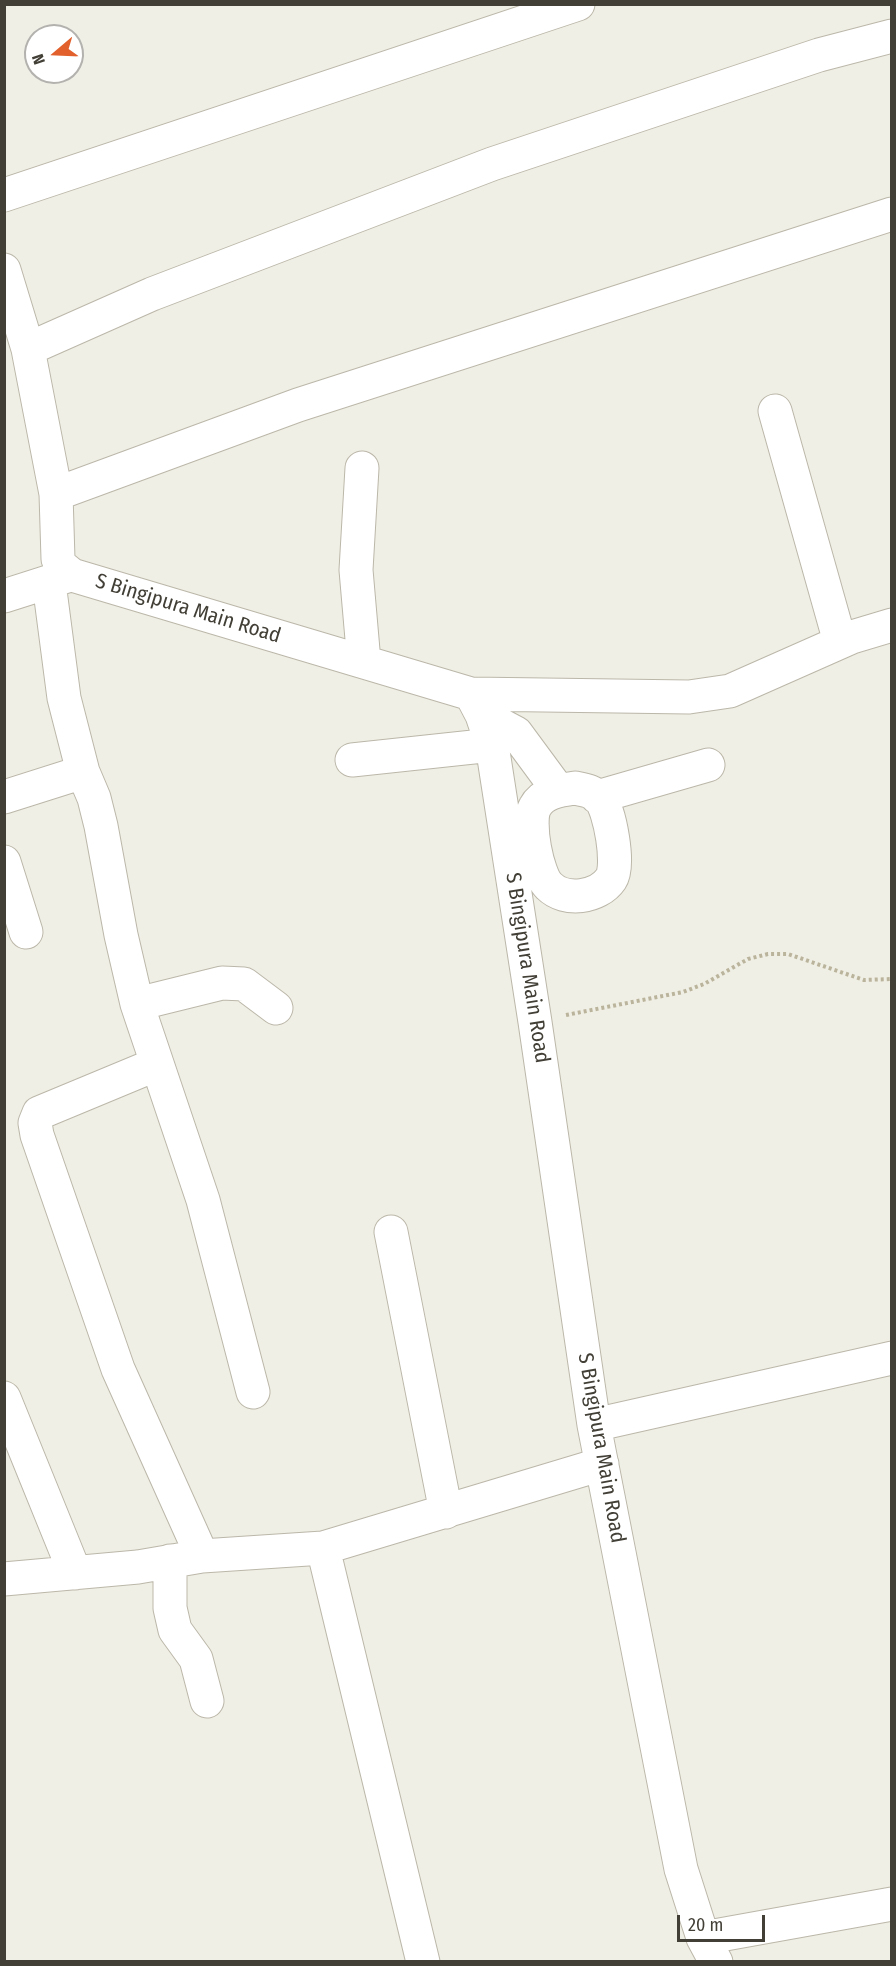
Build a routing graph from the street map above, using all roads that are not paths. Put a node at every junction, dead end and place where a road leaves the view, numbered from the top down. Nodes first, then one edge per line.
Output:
1 (578, 4) edge
2 (891, 36) edge
3 (4, 195) edge
4 (891, 214) edge
5 (4, 270) edge
6 (28, 349) junction
7 (775, 411) dead end
8 (362, 468) dead end
9 (56, 494) junction
10 (61, 579) junction
11 (4, 596) edge
12 (891, 625) edge
13 (840, 642) junction
14 (364, 662) junction
15 (481, 718) junction
16 (351, 760) dead end
17 (708, 765) dead end
18 (83, 772) junction
19 (558, 790) junction
20 (597, 796) junction
21 (4, 797) edge
22 (4, 862) edge
23 (26, 932) dead end
24 (137, 1004) junction
25 (276, 1008) dead end
26 (157, 1064) junction
27 (391, 1232) dead end
28 (891, 1358) edge
29 (253, 1392) dead end
30 (4, 1398) edge
31 (594, 1425) junction
32 (602, 1464) junction
33 (446, 1512) junction
34 (323, 1548) junction
35 (202, 1556) junction
36 (170, 1562) junction
37 (75, 1573) junction
38 (4, 1579) edge
39 (207, 1701) dead end
40 (891, 1904) edge
41 (710, 1950) edge
42 (423, 1962) edge

1 - 3 street
2 - 6 street
4 - 9 street
5 - 6 street, S Bingipura Main Road
6 - 9 street, S Bingipura Main Road
7 - 13 street
8 - 14 street
9 - 10 street, S Bingipura Main Road
10 - 11 street
10 - 14 street, S Bingipura Main Road
10 - 18 street
12 - 13 street
13 - 15 street
14 - 15 street, S Bingipura Main Road
15 - 16 street
15 - 19 street
15 - 31 street, S Bingipura Main Road
17 - 20 street
18 - 21 street
18 - 24 street
19 - 20 street
19 - 20 street
22 - 23 street
24 - 25 street
24 - 26 street
26 - 29 street
26 - 35 street
27 - 33 street
28 - 31 street
30 - 37 street
31 - 32 street, S Bingipura Main Road
32 - 33 street
32 - 41 street, S Bingipura Main Road
33 - 34 street
34 - 35 street
34 - 42 street
35 - 36 street
36 - 37 street
36 - 39 street
37 - 38 street
40 - 41 street

